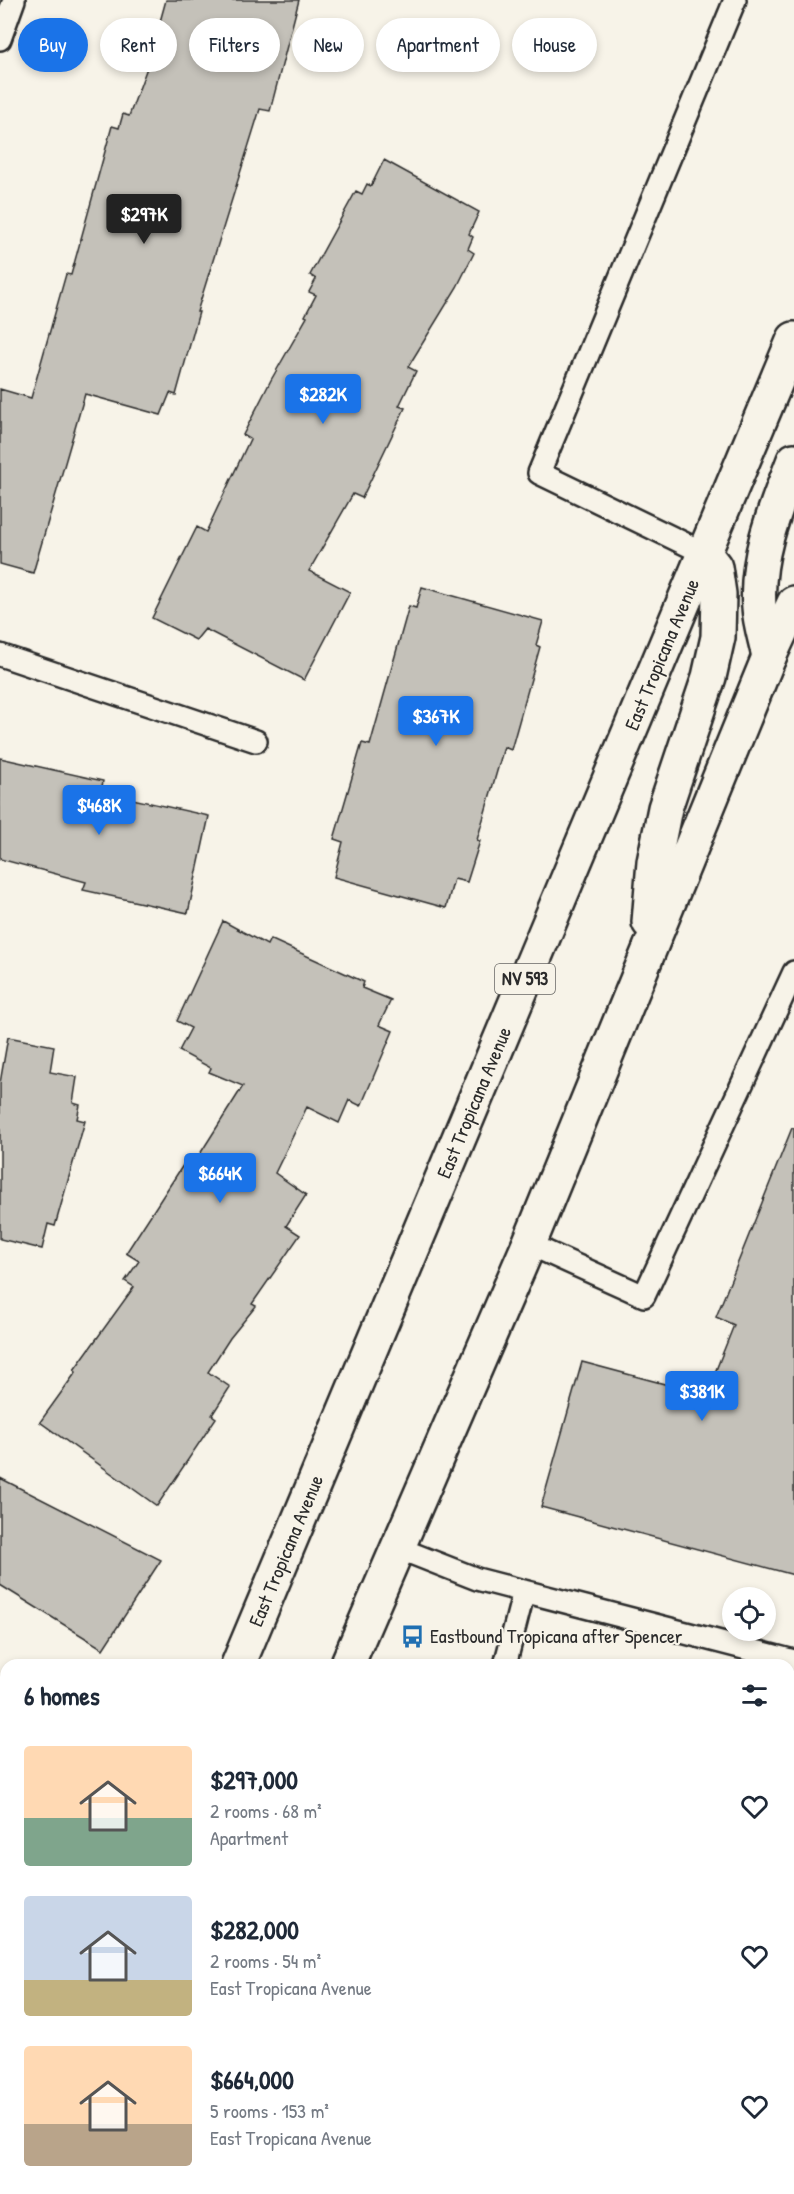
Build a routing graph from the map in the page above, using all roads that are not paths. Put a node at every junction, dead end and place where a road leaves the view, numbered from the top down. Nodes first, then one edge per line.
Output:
1 (14, 0) edge
2 (735, 0) edge
3 (0, 39) edge
4 (794, 339) edge
5 (794, 460) edge
6 (704, 553) junction
7 (792, 614) edge
8 (0, 655) edge
9 (769, 657) junction
10 (256, 741) dead end
11 (644, 960) junction
12 (794, 972) edge
13 (529, 1244) junction
14 (398, 1548) junction
15 (524, 1591) junction
16 (241, 1659) edge
17 (350, 1659) edge
18 (507, 1659) edge
19 (786, 1659) edge

1 - 3 lane
2 - 6 lane
4 - 6 main road, East Tropicana Avenue / NV 593
5 - 9 main road
6 - 11 main road
6 - 16 main road, East Tropicana Avenue / NV 593
7 - 9 main road
8 - 10 lane
9 - 11 main road
11 - 13 main road
12 - 13 lane
13 - 14 main road
14 - 15 lane
14 - 17 main road
15 - 18 lane
15 - 19 lane

